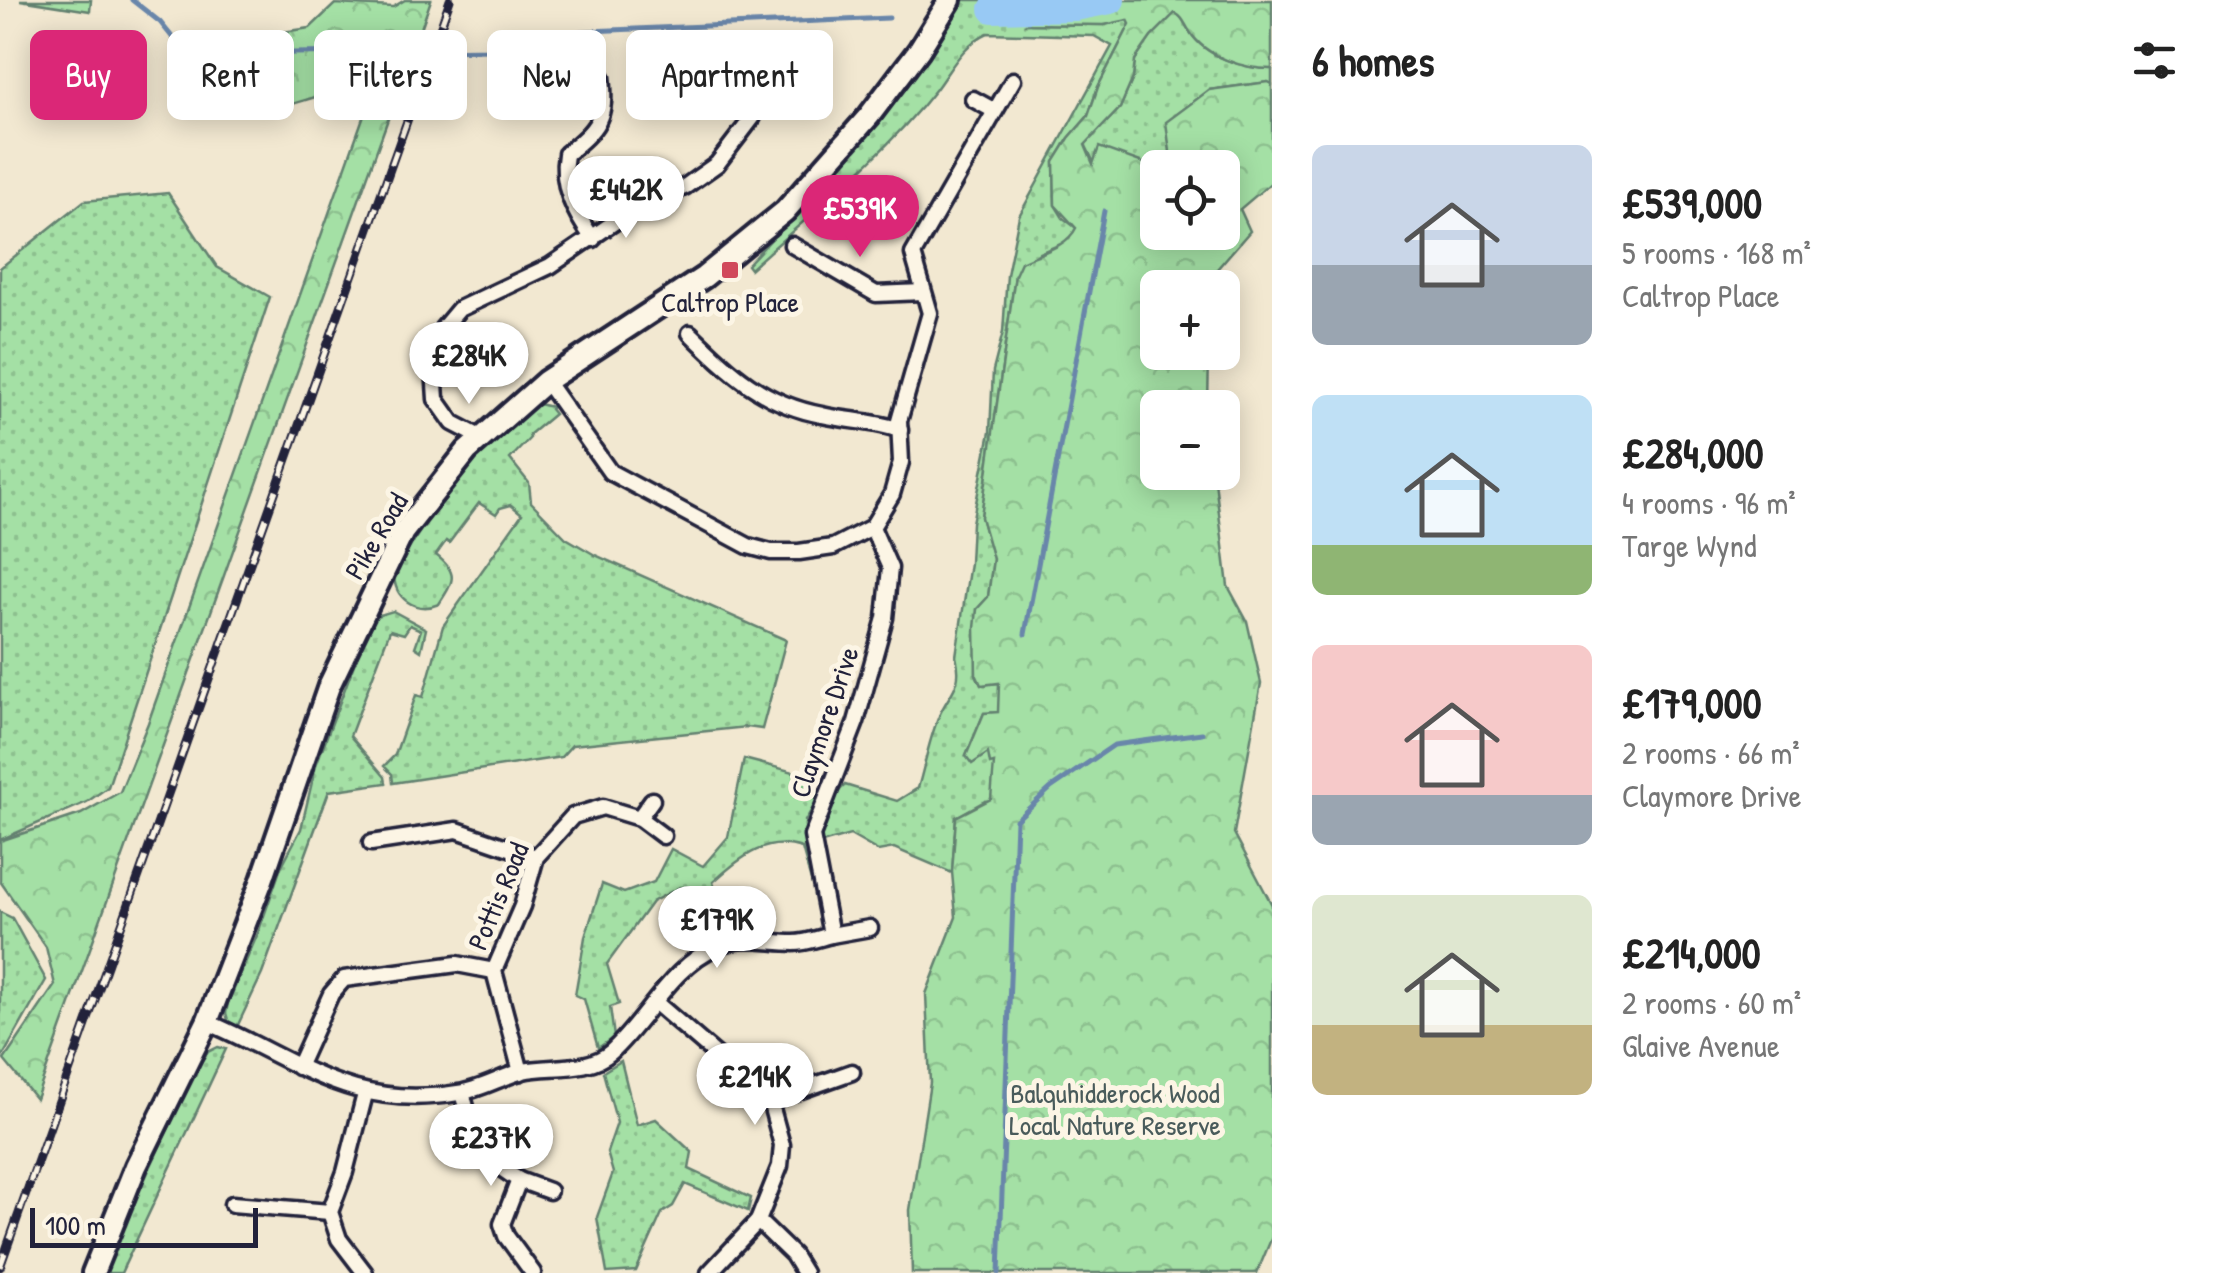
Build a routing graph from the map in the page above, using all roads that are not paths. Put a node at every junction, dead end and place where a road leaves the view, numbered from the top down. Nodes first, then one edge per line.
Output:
1 (950, 0) edge
2 (1012, 80) dead end
3 (973, 99) dead end
4 (994, 110) junction
5 (600, 120) edge
6 (751, 120) edge
7 (593, 239) junction
8 (792, 245) dead end
9 (923, 292) junction
10 (690, 333) dead end
11 (546, 381) junction
12 (900, 430) junction
13 (482, 438) junction
14 (872, 528) junction
15 (652, 800) dead end
16 (639, 818) junction
17 (663, 836) dead end
18 (370, 844) dead end
19 (536, 856) junction
20 (870, 928) dead end
21 (831, 935) junction
22 (494, 971) junction
23 (656, 1003) junction
24 (207, 1022) junction
25 (298, 1066) junction
26 (521, 1072) junction
27 (852, 1072) dead end
28 (462, 1093) junction
29 (365, 1094) junction
30 (770, 1100) junction
31 (519, 1180) junction
32 (549, 1190) dead end
33 (232, 1204) dead end
34 (330, 1212) junction
35 (758, 1221) junction
36 (92, 1273) edge
37 (365, 1273) edge
38 (533, 1273) edge
39 (709, 1273) edge
40 (804, 1273) edge

1 - 11 street, Pike Road
2 - 4 street
3 - 4 street
4 - 9 street
5 - 7 street
6 - 7 street
7 - 13 street
8 - 9 street
9 - 12 street
10 - 12 street
11 - 13 street, Pike Road
11 - 14 street
12 - 14 street
13 - 24 street, Pike Road
14 - 21 street, Claymore Drive
15 - 16 street
16 - 17 street, Pottis Road
16 - 19 street, Pottis Road
18 - 19 street
19 - 22 street, Pottis Road
20 - 21 street
21 - 23 street
22 - 25 street
22 - 26 street, Pottis Road
23 - 26 street
23 - 30 street
24 - 25 street
24 - 36 street, Pike Road
25 - 29 street
26 - 28 street
27 - 30 street
28 - 29 street
28 - 31 street
29 - 34 street
30 - 35 street
31 - 32 street
31 - 38 street
33 - 34 street
34 - 37 street
35 - 39 street
35 - 40 street

